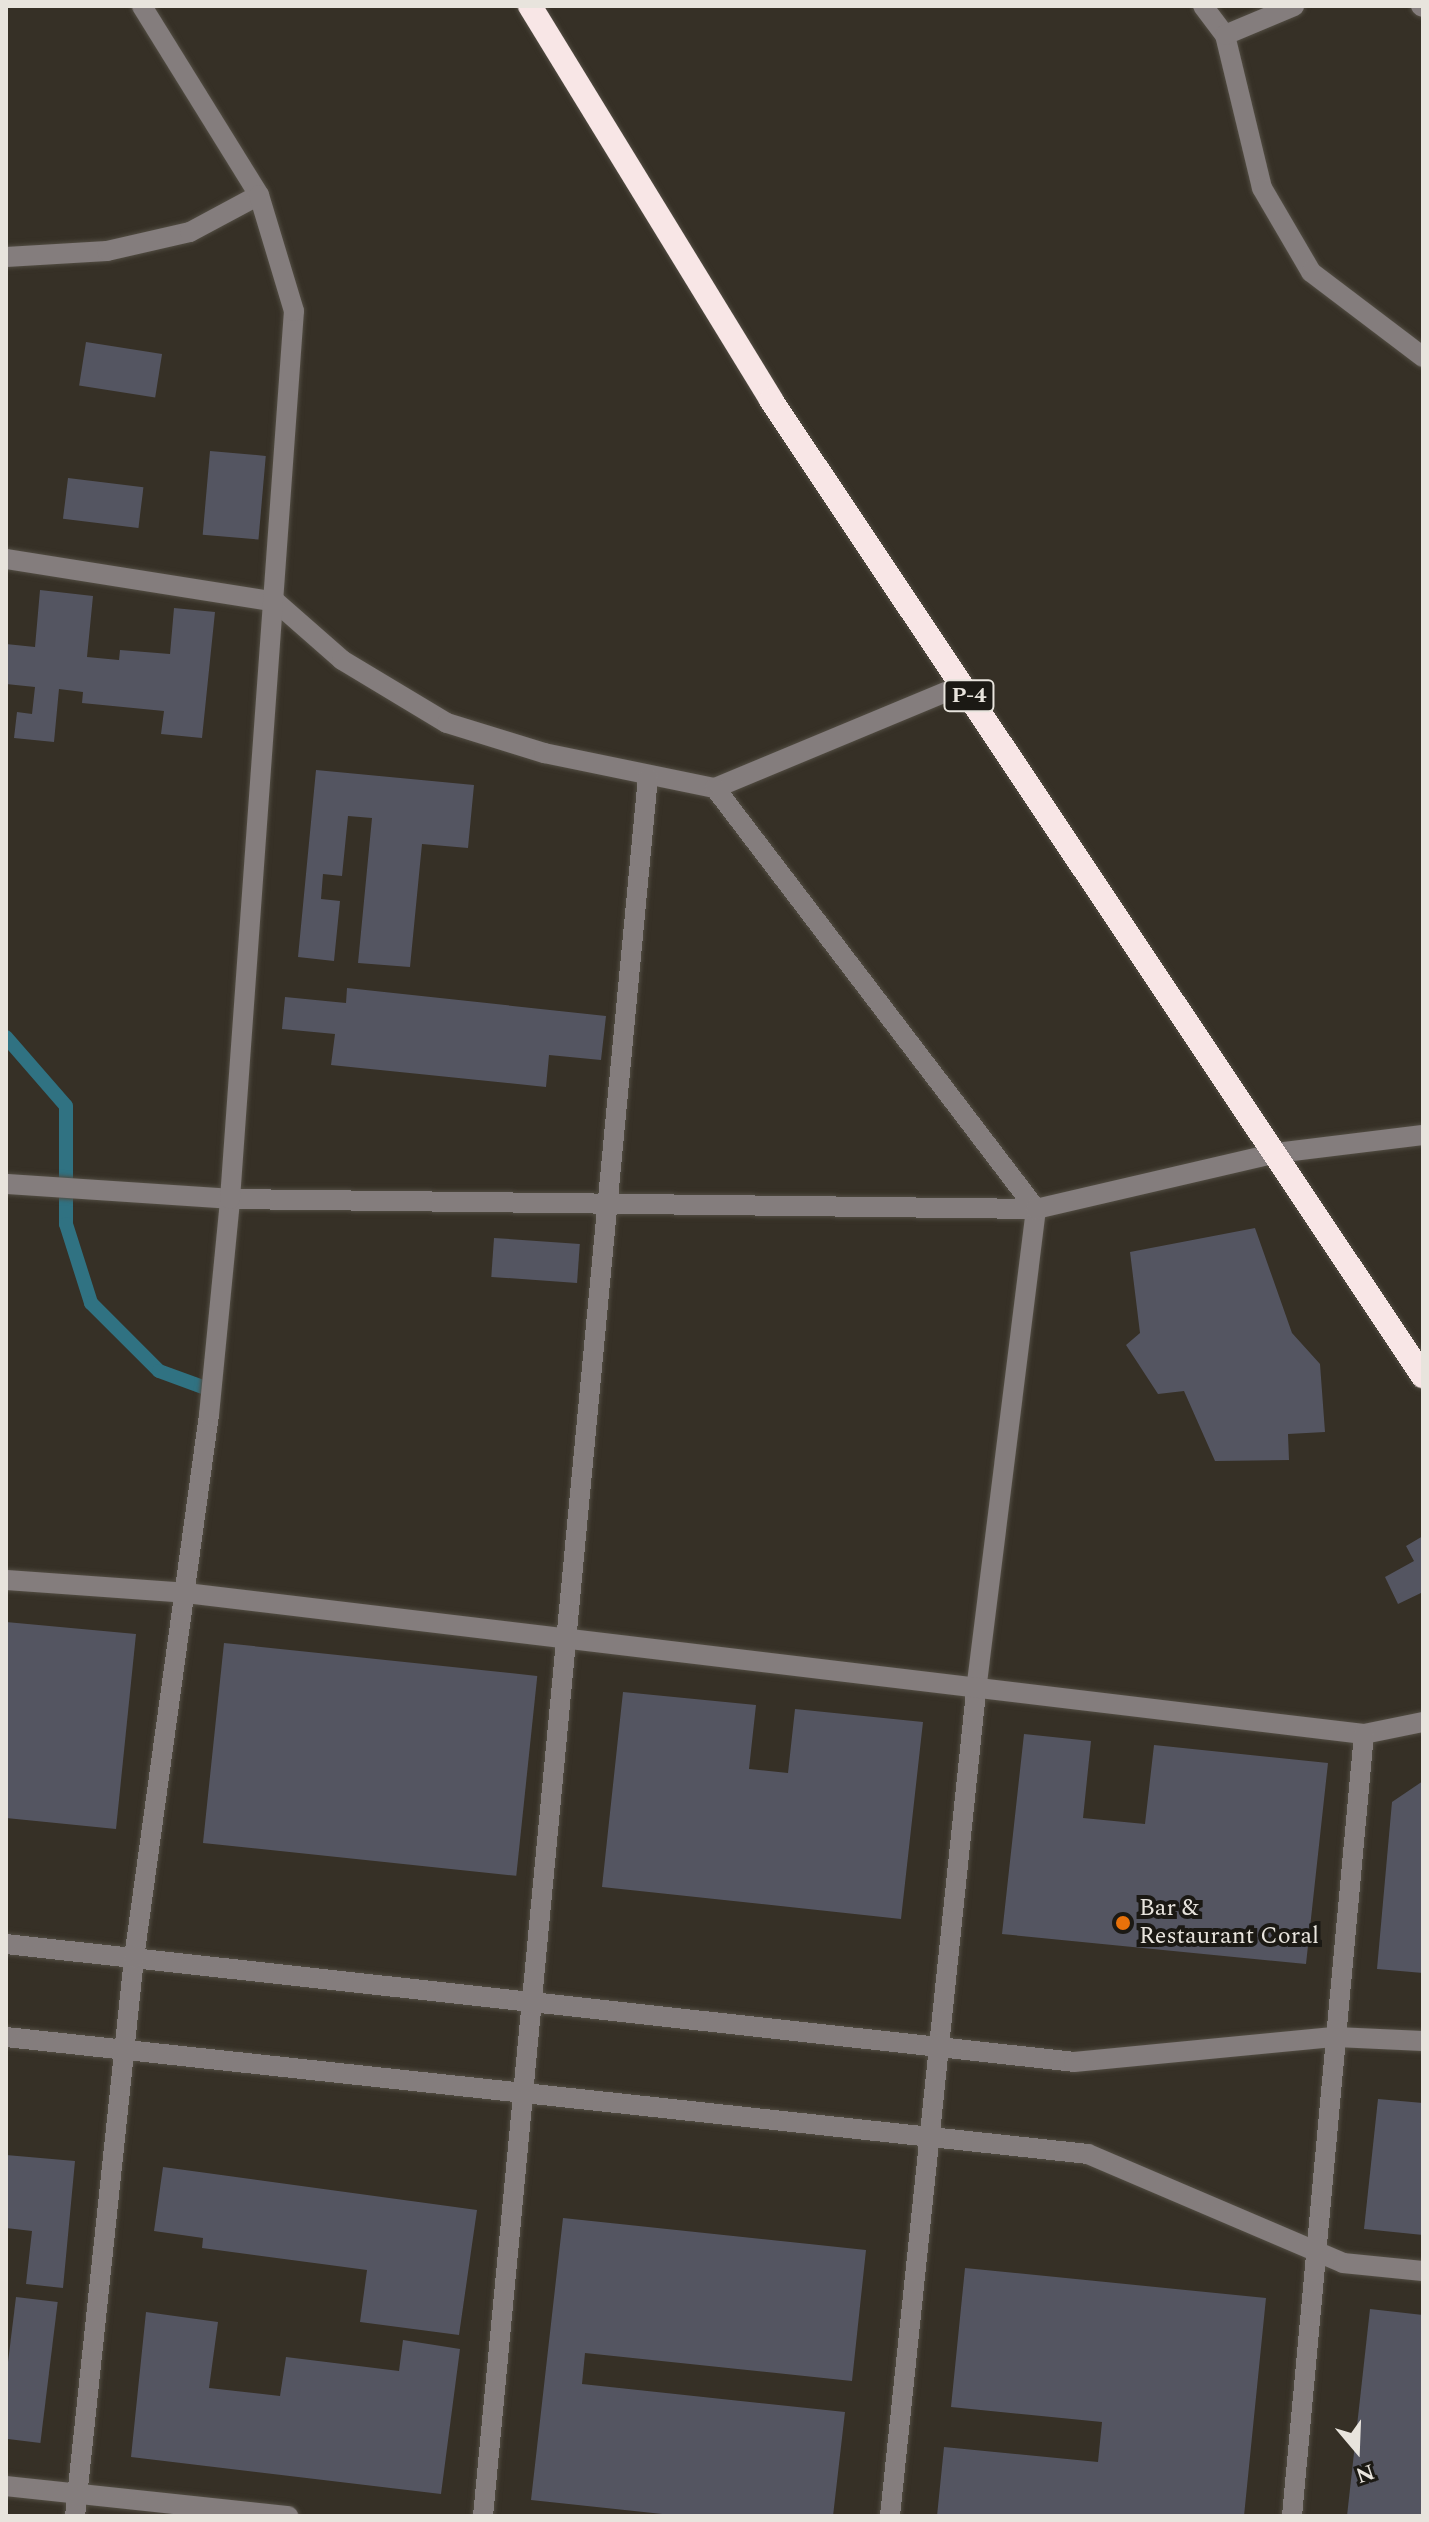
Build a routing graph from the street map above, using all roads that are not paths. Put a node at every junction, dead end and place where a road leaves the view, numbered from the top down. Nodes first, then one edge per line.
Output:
1 (142, 6) edge
2 (530, 6) edge
3 (1203, 6) edge
4 (1294, 6) edge
5 (1225, 35) junction
6 (259, 195) junction
7 (6, 257) edge
8 (1423, 357) edge
9 (6, 559) edge
10 (276, 602) junction
11 (962, 685) junction
12 (648, 778) junction
13 (715, 788) junction
14 (1423, 1135) edge
15 (1276, 1153) junction
16 (6, 1184) edge
17 (230, 1199) junction
18 (612, 1202) junction
19 (1036, 1209) junction
20 (1423, 1376) edge
21 (6, 1580) edge
22 (186, 1593) junction
23 (570, 1643) junction
24 (976, 1692) junction
25 (1423, 1722) edge
26 (1364, 1734) junction
27 (6, 1944) edge
28 (134, 1958) junction
29 (532, 2002) junction
30 (6, 2037) edge
31 (1336, 2037) junction
32 (1423, 2041) edge
33 (939, 2047) junction
34 (124, 2050) junction
35 (526, 2090) junction
36 (929, 2137) junction
37 (1316, 2251) junction
38 (1423, 2271) edge
39 (6, 2486) edge
40 (78, 2494) junction
41 (75, 2516) edge
42 (288, 2516) edge
43 (483, 2516) edge
44 (890, 2516) edge
45 (1292, 2516) edge

1 - 6 street
2 - 11 highway, P-4
3 - 5 street
4 - 5 street
5 - 8 street
6 - 7 street
6 - 10 street
9 - 10 street
10 - 12 street
10 - 17 street
11 - 13 street
11 - 15 highway, P-4
12 - 13 street
12 - 18 street
13 - 19 street
14 - 15 street
15 - 19 street
15 - 20 highway, P-4
16 - 17 street
17 - 18 street
17 - 22 street
18 - 19 street
18 - 23 street
19 - 24 street
21 - 22 street
22 - 23 street
22 - 28 street
23 - 24 street
23 - 29 street
24 - 26 street
24 - 33 street
25 - 26 street
26 - 31 street
27 - 28 street
28 - 29 street
28 - 34 street
29 - 33 street
29 - 35 street
30 - 34 street
31 - 32 street
31 - 33 street
31 - 37 street
33 - 36 street
34 - 35 street
34 - 40 street
35 - 36 street
35 - 43 street
36 - 37 street
36 - 44 street
37 - 38 street
37 - 45 street
39 - 40 street
40 - 41 street
40 - 42 street

